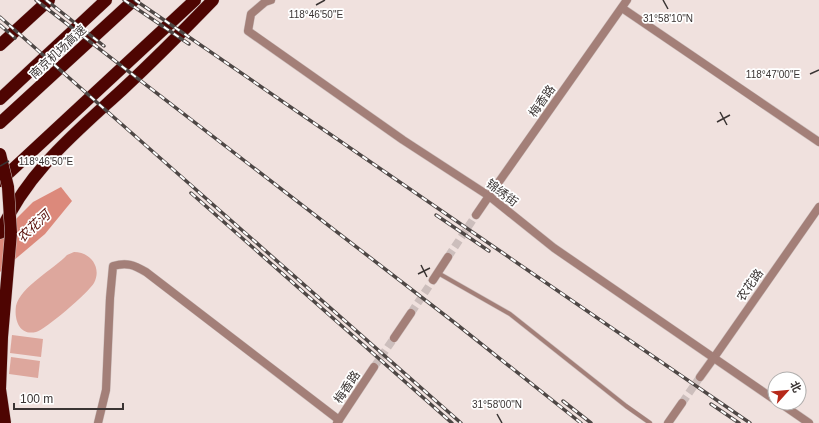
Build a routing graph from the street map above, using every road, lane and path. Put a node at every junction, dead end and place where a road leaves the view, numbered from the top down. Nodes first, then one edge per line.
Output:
1 (49, 0) edge
2 (106, 0) edge
3 (134, 0) edge
4 (195, 0) edge
5 (212, 0) edge
6 (271, 0) edge
7 (627, 0) edge
8 (622, 8) junction
9 (0, 45) edge
10 (0, 99) edge
11 (0, 123) edge
12 (819, 142) edge
13 (0, 154) edge
14 (0, 181) edge
15 (489, 196) junction
16 (819, 207) edge
17 (476, 215) tunnel mouth
18 (0, 233) edge
19 (448, 258) tunnel mouth
20 (438, 273) junction
21 (433, 280) tunnel mouth
22 (411, 313) tunnel mouth
23 (394, 338) tunnel mouth
24 (713, 358) junction
25 (374, 367) tunnel mouth
26 (700, 377) tunnel mouth
27 (767, 395) edge
28 (682, 404) tunnel mouth
29 (792, 411) edge
30 (340, 422) edge
31 (5, 423) edge
32 (98, 423) edge
33 (650, 423) edge
34 (668, 423) edge
35 (810, 423) edge

1 - 9 highway
2 - 10 highway, 南京机场高速
3 - 11 highway, 南京机场高速
4 - 14 highway
5 - 18 highway
6 - 15 street, 锦绣街
7 - 8 street, 梅香路
8 - 12 street
8 - 15 street, 梅香路
13 - 31 highway, bridge
15 - 17 street, 梅香路
15 - 24 street, 锦绣街
16 - 24 street, 农花路
19 - 20 street
20 - 21 street
20 - 33 lane
22 - 23 street
24 - 26 street, 农花路
24 - 27 street, 锦绣街
25 - 30 street, 梅香路
28 - 34 street
29 - 35 street
30 - 32 street

